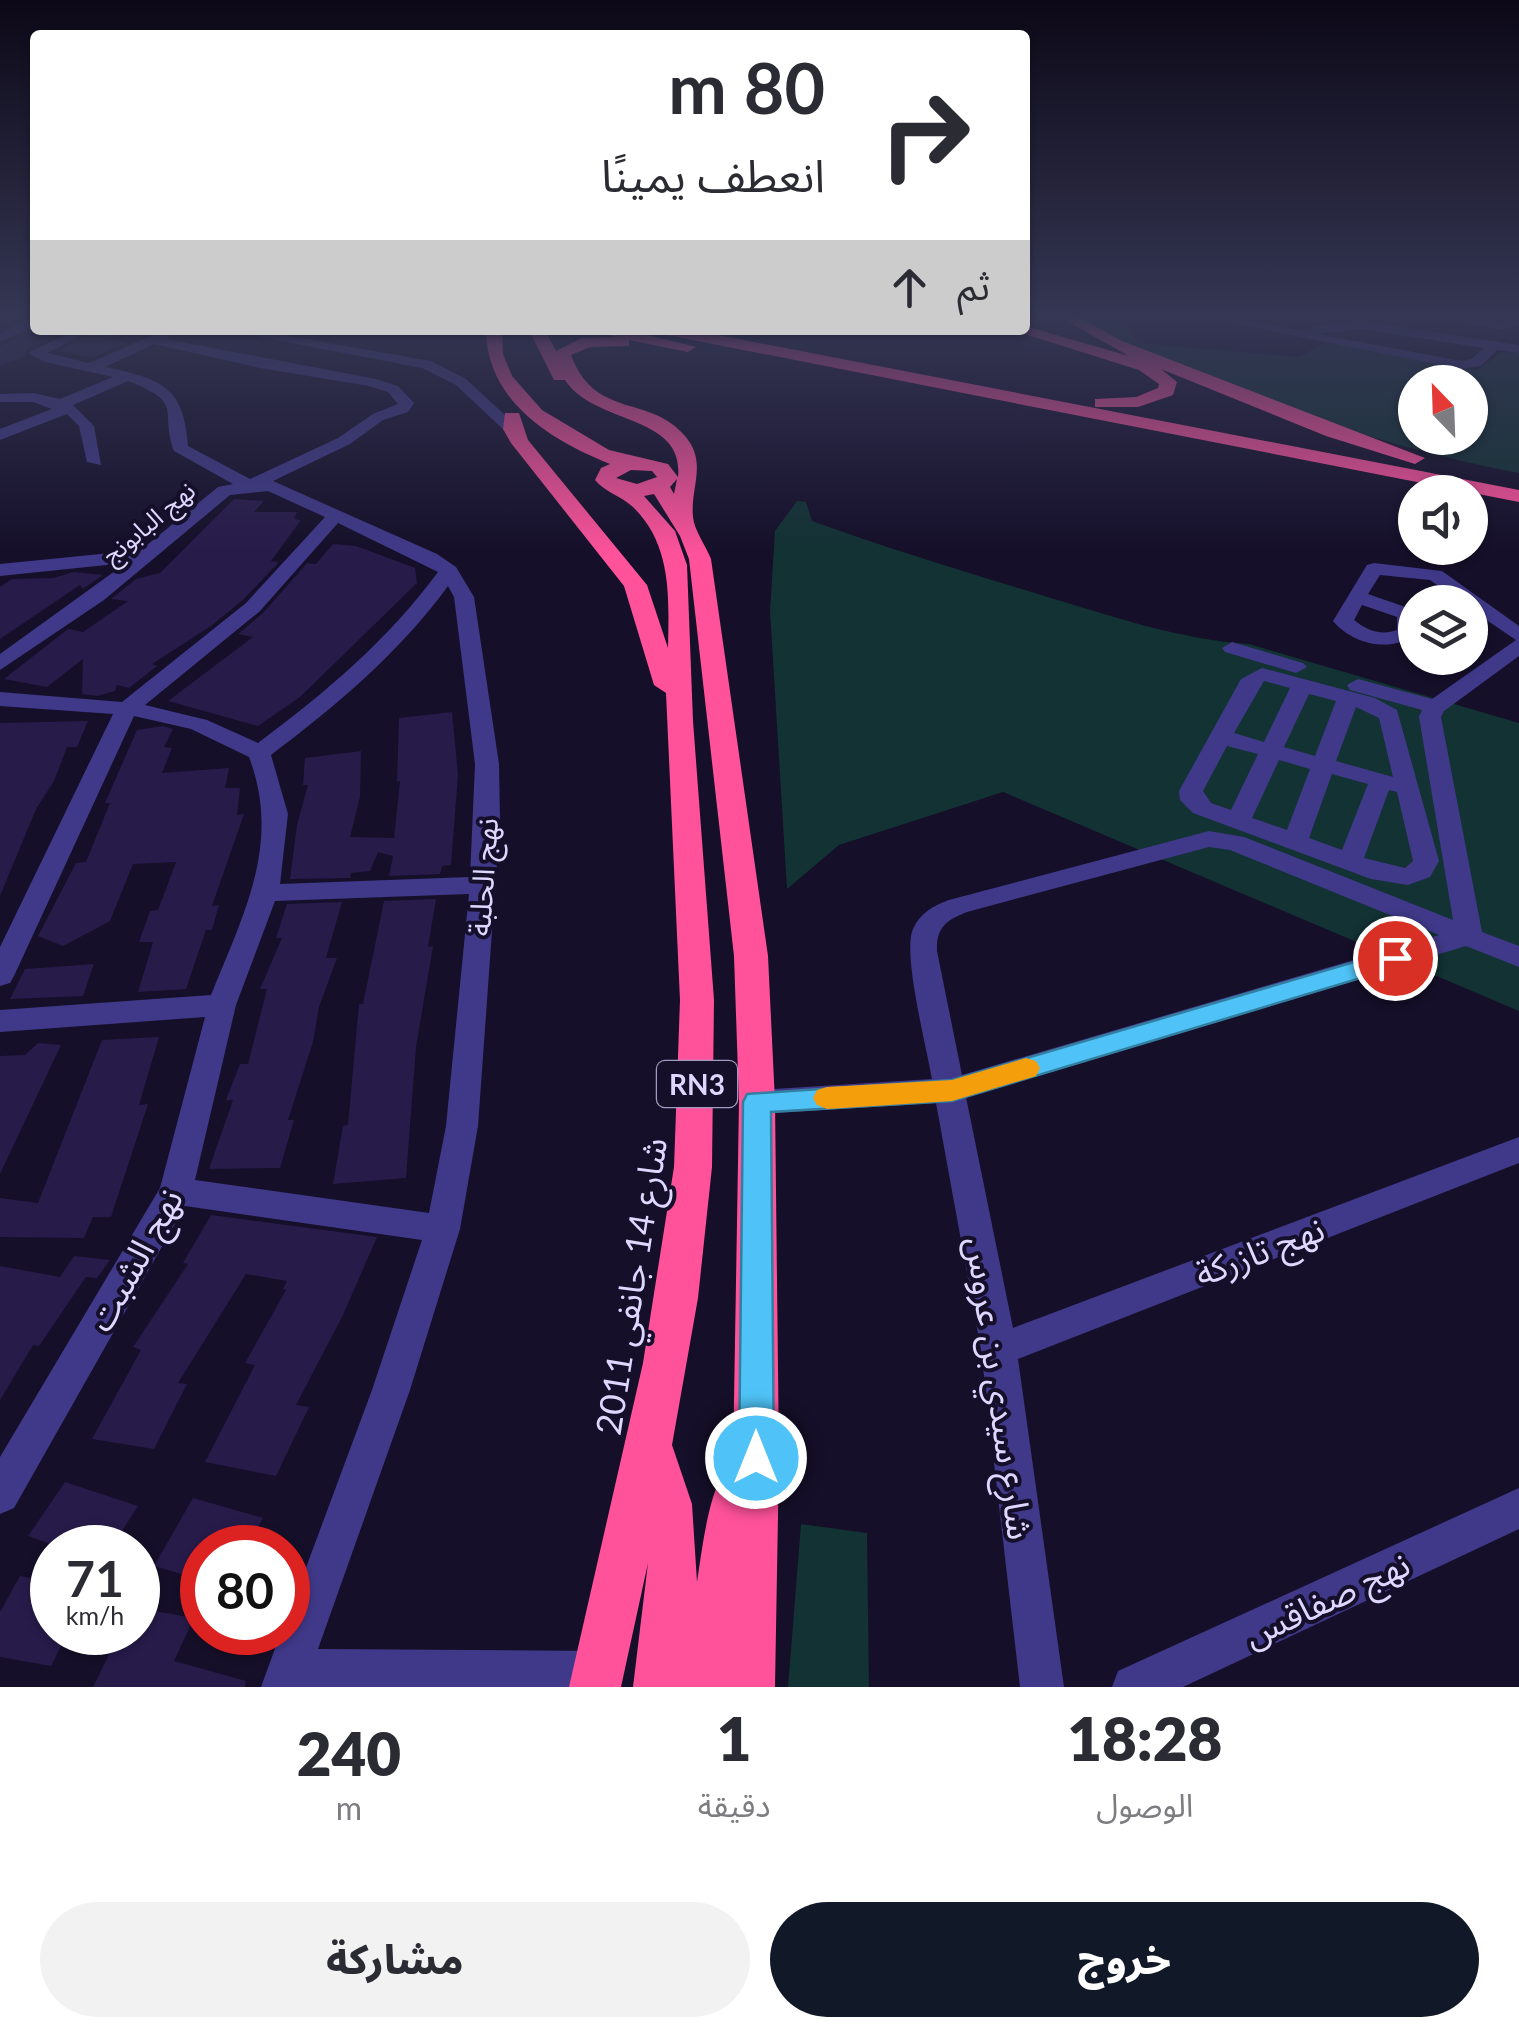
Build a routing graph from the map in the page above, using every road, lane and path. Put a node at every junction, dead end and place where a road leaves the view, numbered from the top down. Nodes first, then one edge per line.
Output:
1 (34, 398) edge
2 (84, 398) edge
3 (168, 398) edge
4 (401, 398) edge
5 (481, 398) edge
6 (497, 398) edge
7 (521, 398) edge
8 (575, 398) edge
9 (592, 398) edge
10 (939, 398) edge
11 (1007, 398) edge
12 (1061, 398) edge
13 (1157, 398) edge
14 (1246, 398) edge
15 (62, 408) junction
16 (512, 423) junction
17 (0, 435) edge
18 (638, 461) junction
19 (95, 462) dead end
20 (251, 484) junction
21 (1519, 488) edge
22 (1398, 491) edge
23 (1519, 496) edge
24 (1488, 510) edge
25 (1519, 516) edge
26 (334, 517) junction
27 (682, 522) junction
28 (147, 555) junction
29 (0, 570) edge
30 (456, 584) junction
31 (1356, 597) dead end
32 (1519, 635) edge
33 (1519, 646) edge
34 (1232, 648) dead end
35 (0, 664) edge
36 (1303, 684) junction
37 (1348, 698) junction
38 (0, 699) edge
39 (1435, 707) junction
40 (126, 710) junction
41 (680, 716) junction
42 (1221, 737) junction
43 (1272, 751) junction
44 (259, 753) junction
45 (1324, 765) junction
46 (1381, 781) junction
47 (1408, 788) junction
48 (1238, 821) junction
49 (1295, 842) junction
50 (1426, 861) junction
51 (1350, 862) junction
52 (1456, 869) junction
53 (482, 885) junction
54 (265, 893) junction
55 (1469, 936) junction
56 (1519, 957) edge
57 (0, 976) edge
58 (222, 1005) junction
59 (0, 1021) edge
60 (952, 1090) junction
61 (757, 1102) junction
62 (1519, 1150) edge
63 (176, 1191) junction
64 (443, 1228) junction
65 (999, 1350) junction
66 (648, 1442) junction
67 (756, 1458) junction
68 (0, 1494) edge
69 (1519, 1508) edge
70 (286, 1679) edge
71 (597, 1680) edge
72 (659, 1687) edge
73 (707, 1687) edge
74 (749, 1687) edge
75 (1042, 1687) edge
76 (1134, 1687) edge

1 - 15 street
2 - 15 street
3 - 20 street
4 - 20 street, نهج البابونج
5 - 16 street
6 - 16 highway
7 - 18 highway
8 - 18 highway
9 - 27 highway
10 - 22 highway
11 - 23 highway
12 - 13 highway
14 - 21 highway
15 - 17 street
15 - 19 street
16 - 18 highway
16 - 41 highway
18 - 27 highway, RN3
18 - 41 highway, شارع 14 جانفي 2011 / RN3
20 - 26 street
20 - 28 street, نهج البابونج
24 - 25 highway
26 - 30 street
26 - 40 street
27 - 61 highway, RN3
28 - 29 street
28 - 35 street, نهج البابونج
30 - 44 street
30 - 53 street, نهج الحلبة
31 - 32 street
33 - 39 street
34 - 39 street
36 - 37 street
36 - 42 street
36 - 43 street
37 - 45 street
37 - 47 street
38 - 40 street
39 - 52 street
40 - 44 street
40 - 57 street
41 - 66 highway, شارع 14 جانفي 2011 / RN3
42 - 43 street
42 - 48 street
43 - 45 street
43 - 48 street
44 - 54 street
45 - 46 street
45 - 49 street
46 - 47 street
46 - 51 street
47 - 50 street
48 - 49 street
49 - 51 street
50 - 51 street
50 - 52 street
52 - 55 street
53 - 54 street
53 - 64 street, نهج الحلبة
54 - 58 street
55 - 56 street, شارع سيدي بن عروس
55 - 60 street
55 - 60 street, شارع سيدي بن عروس
58 - 59 street
58 - 63 street, نهج الشبت
60 - 61 street
60 - 65 street, شارع سيدي بن عروس
61 - 67 highway, RN3
62 - 65 street, نهج تازركة
63 - 64 street
63 - 68 street, نهج الشبت
64 - 70 street, نهج الحلبة
65 - 75 street, شارع سيدي بن عروس
66 - 71 highway, شارع 14 جانفي 2011 / RN3
66 - 72 highway
67 - 73 highway
67 - 74 highway, RN3
69 - 76 street, نهج صفاقس
70 - 71 street

